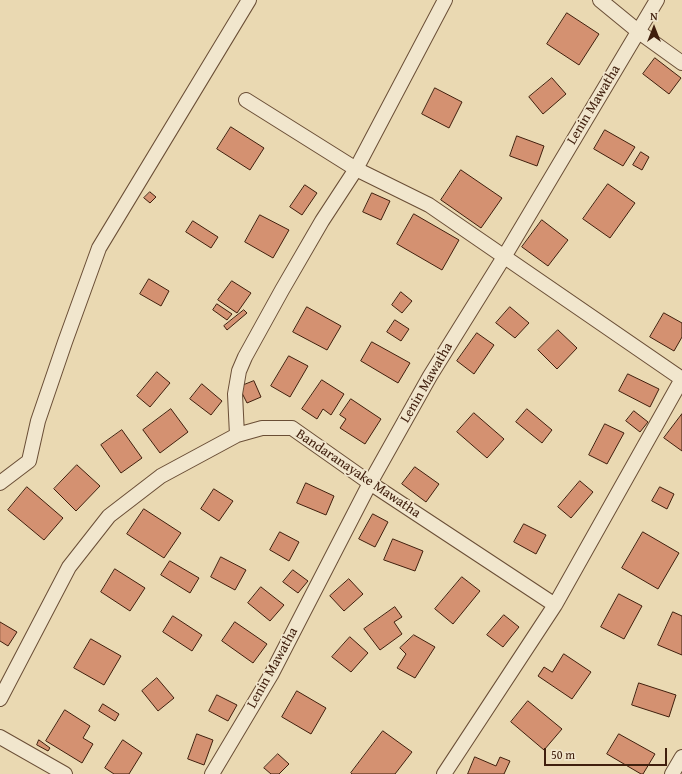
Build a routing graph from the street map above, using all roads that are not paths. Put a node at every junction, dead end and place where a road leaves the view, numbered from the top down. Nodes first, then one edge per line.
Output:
1 (249, 0) edge
2 (446, 0) edge
3 (600, 0) edge
4 (657, 0) edge
5 (639, 32) junction
6 (682, 63) edge
7 (246, 100) dead end
8 (356, 169) junction
9 (504, 257) junction
10 (682, 379) edge
11 (237, 435) junction
12 (0, 483) edge
13 (370, 483) junction
14 (555, 605) junction
15 (0, 699) edge
16 (0, 737) edge
17 (682, 757) edge
18 (65, 774) edge
19 (212, 774) edge
20 (444, 774) edge
21 (672, 774) edge

1 - 12 street
2 - 8 street
3 - 5 street
4 - 5 street, Lenin Mawatha
5 - 6 street
5 - 9 street, Lenin Mawatha
7 - 8 street
8 - 9 street
8 - 11 street
9 - 10 street
9 - 13 street, Lenin Mawatha
10 - 14 street
11 - 13 street, Bandaranayake Mawatha
11 - 15 street, Bandaranayake Mawatha
13 - 14 street, Bandaranayake Mawatha
13 - 19 street, Lenin Mawatha
14 - 20 street
16 - 18 street
17 - 21 street

